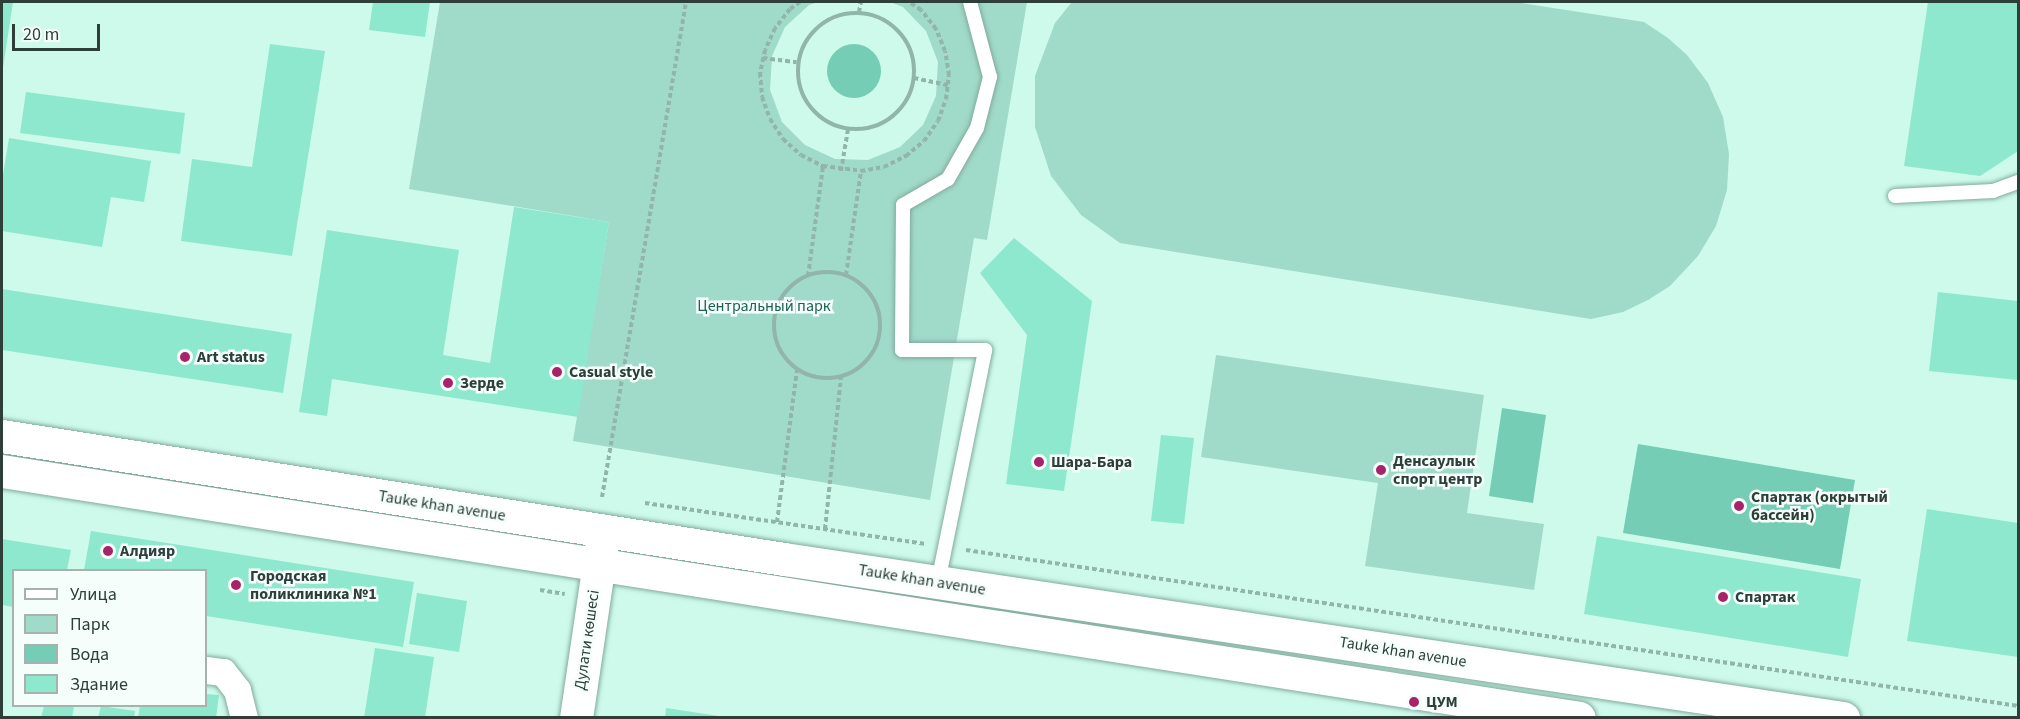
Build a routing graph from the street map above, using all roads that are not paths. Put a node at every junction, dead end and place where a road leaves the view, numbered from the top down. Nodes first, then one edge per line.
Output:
1 (970, 2) edge
2 (2019, 182) edge
3 (1896, 196) dead end
4 (2, 436) edge
5 (2, 471) edge
6 (604, 531) junction
7 (598, 563) junction
8 (938, 582) junction
9 (207, 670) edge
10 (244, 717) edge
11 (576, 717) edge
12 (1579, 717) edge
13 (1844, 717) edge

1 - 8 lane
2 - 3 lane
4 - 6 main road, Tauke khan avenue
5 - 7 main road, Tauke khan avenue
6 - 7 main road, Дулати көшесі
6 - 8 main road, Tauke khan avenue
7 - 11 main road, Дулати көшесі
7 - 12 main road, Tauke khan avenue
8 - 13 main road, Tauke khan avenue
9 - 10 street

